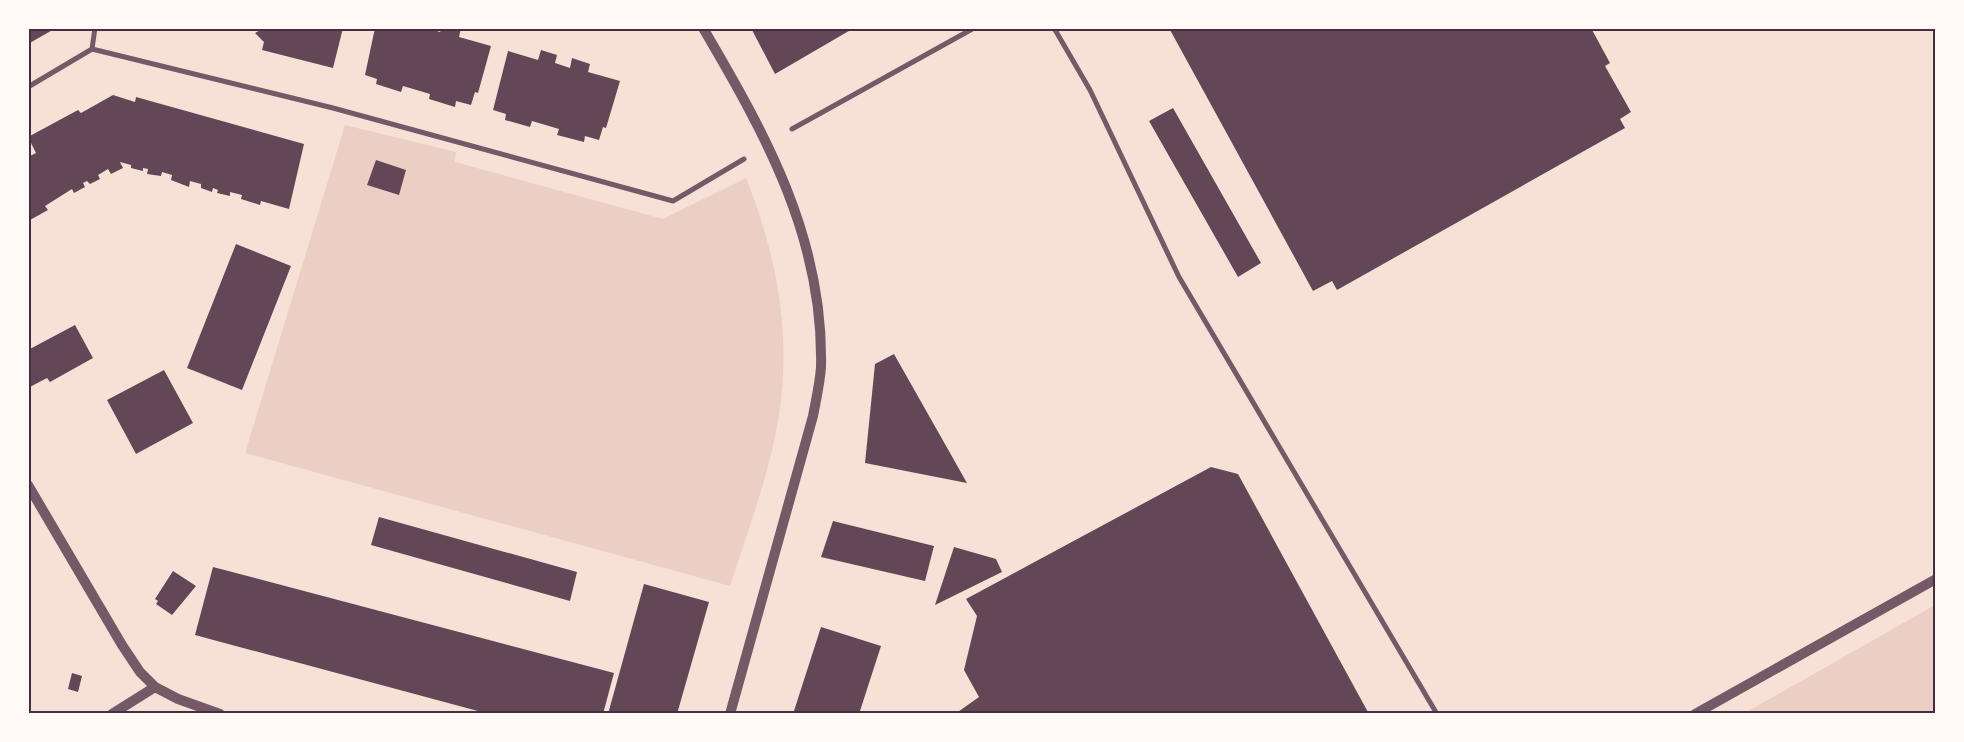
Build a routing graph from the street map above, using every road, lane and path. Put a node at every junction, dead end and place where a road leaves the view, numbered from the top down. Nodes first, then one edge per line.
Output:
1 (94, 28) edge
2 (703, 28) edge
3 (974, 28) edge
4 (1054, 28) edge
5 (92, 49) junction
6 (28, 87) edge
7 (792, 129) dead end
8 (744, 159) dead end
9 (28, 485) edge
10 (1935, 579) edge
11 (155, 687) junction
12 (112, 714) edge
13 (220, 714) edge
14 (730, 714) edge
15 (1437, 714) edge
16 (1695, 714) edge

1 - 5 street
2 - 14 street
3 - 7 street
4 - 15 street
5 - 6 street
5 - 8 street
9 - 11 street
10 - 16 street
11 - 12 street
11 - 13 street

